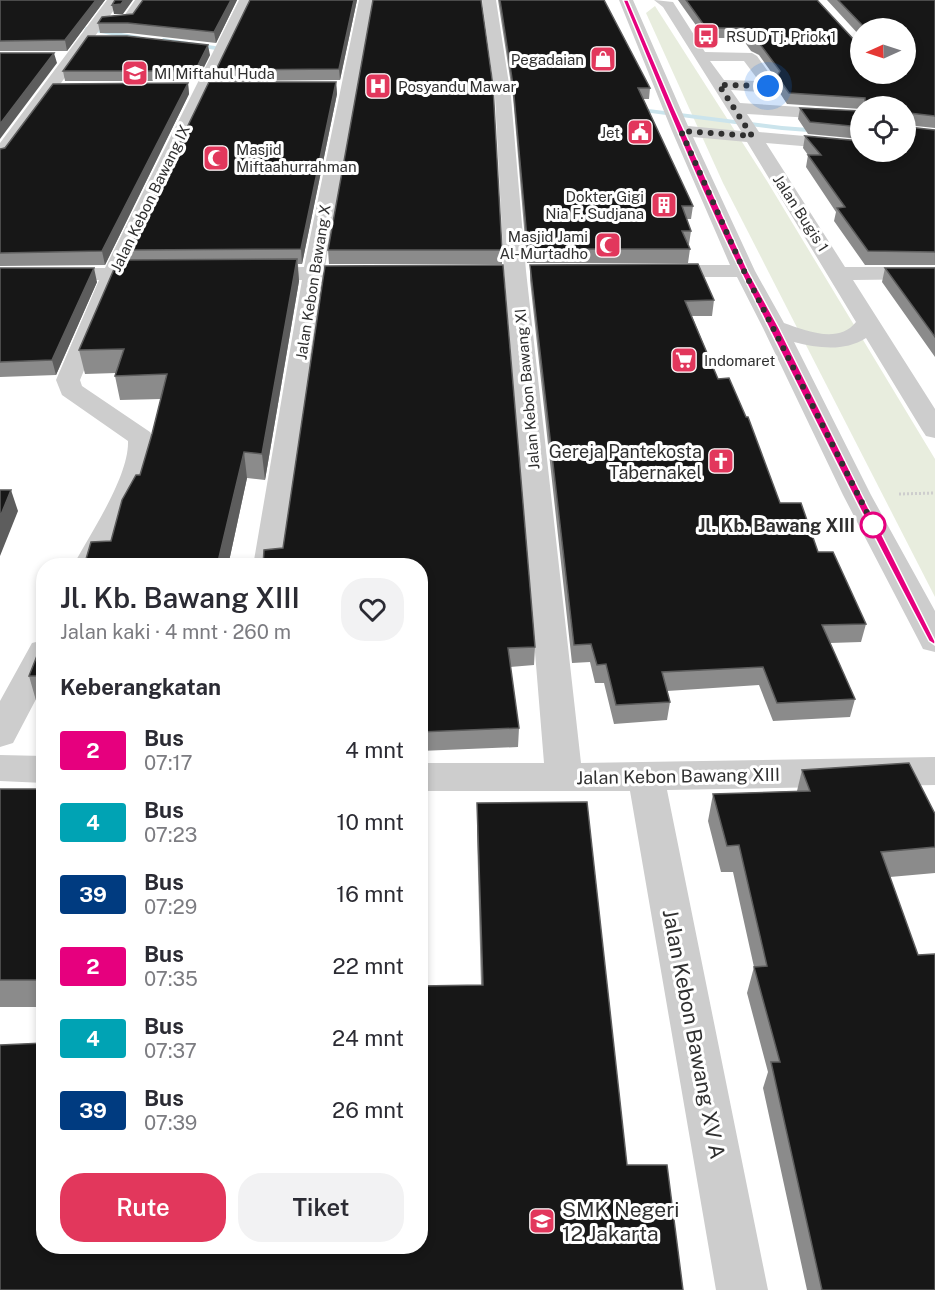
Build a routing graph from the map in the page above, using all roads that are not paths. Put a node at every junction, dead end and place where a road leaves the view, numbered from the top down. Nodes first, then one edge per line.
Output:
1 (114, 0) edge
2 (142, 0) edge
3 (246, 0) edge
4 (366, 0) edge
5 (489, 0) edge
6 (627, 3) edge
7 (665, 4) edge
8 (95, 32) junction
9 (50, 57) edge
10 (72, 57) junction
11 (700, 57) junction
12 (719, 85) junction
13 (197, 87) junction
14 (226, 87) edge
15 (50, 88) junction
16 (74, 88) edge
17 (736, 110) junction
18 (850, 115) edge
19 (772, 119) dead end
20 (677, 121) junction
21 (850, 127) edge
22 (750, 134) junction
23 (850, 145) edge
24 (0, 155) edge
25 (631, 271) edge
26 (744, 271) junction
27 (314, 273) junction
28 (385, 273) edge
29 (935, 273) edge
30 (0, 274) edge
31 (113, 274) junction
32 (184, 274) edge
33 (231, 274) edge
34 (840, 274) junction
35 (869, 321) junction
36 (775, 328) junction
37 (935, 430) edge
38 (92, 558) edge
39 (269, 558) edge
40 (933, 635) edge
41 (36, 666) edge
42 (0, 734) edge
43 (0, 768) edge
44 (36, 770) edge
45 (935, 771) edge
46 (428, 777) edge
47 (646, 777) junction
48 (564, 778) junction
49 (742, 1290) edge

1 - 8 street
2 - 8 street
3 - 13 street, Jalan Kebon Bawang IX
4 - 27 street, Jalan Kebon Bawang X
5 - 48 street, Jalan Kebon Bawang XI
6 - 7 street
6 - 20 street
7 - 11 street, Jalan Bugis 1
8 - 10 street
9 - 10 street
10 - 15 street
11 - 12 street, Jalan Bugis 1
11 - 12 street
12 - 17 street, Jalan Bugis 1
13 - 14 street
13 - 31 street, Jalan Kebon Bawang IX
15 - 16 street
15 - 24 street
17 - 18 street
17 - 22 street, Jalan Bugis 1
19 - 21 street
20 - 22 street
20 - 26 street
22 - 23 street
22 - 34 street, Jalan Bugis 1
25 - 26 street
26 - 36 street
27 - 28 street
27 - 33 street
27 - 39 street, Jalan Kebon Bawang X
29 - 34 street
30 - 31 street
31 - 32 street
31 - 38 street, Jalan Kebon Bawang IX
34 - 35 street, Jalan Bugis 1
35 - 36 street
35 - 37 street, Jalan Bugis 1
36 - 40 street
41 - 42 street
43 - 44 street
45 - 47 street, Jalan Kebon Bawang XIII
46 - 48 street, Jalan Kebon Bawang XIII
47 - 48 street, Jalan Kebon Bawang XIII
47 - 49 street, Jalan Kebon Bawang XV A

